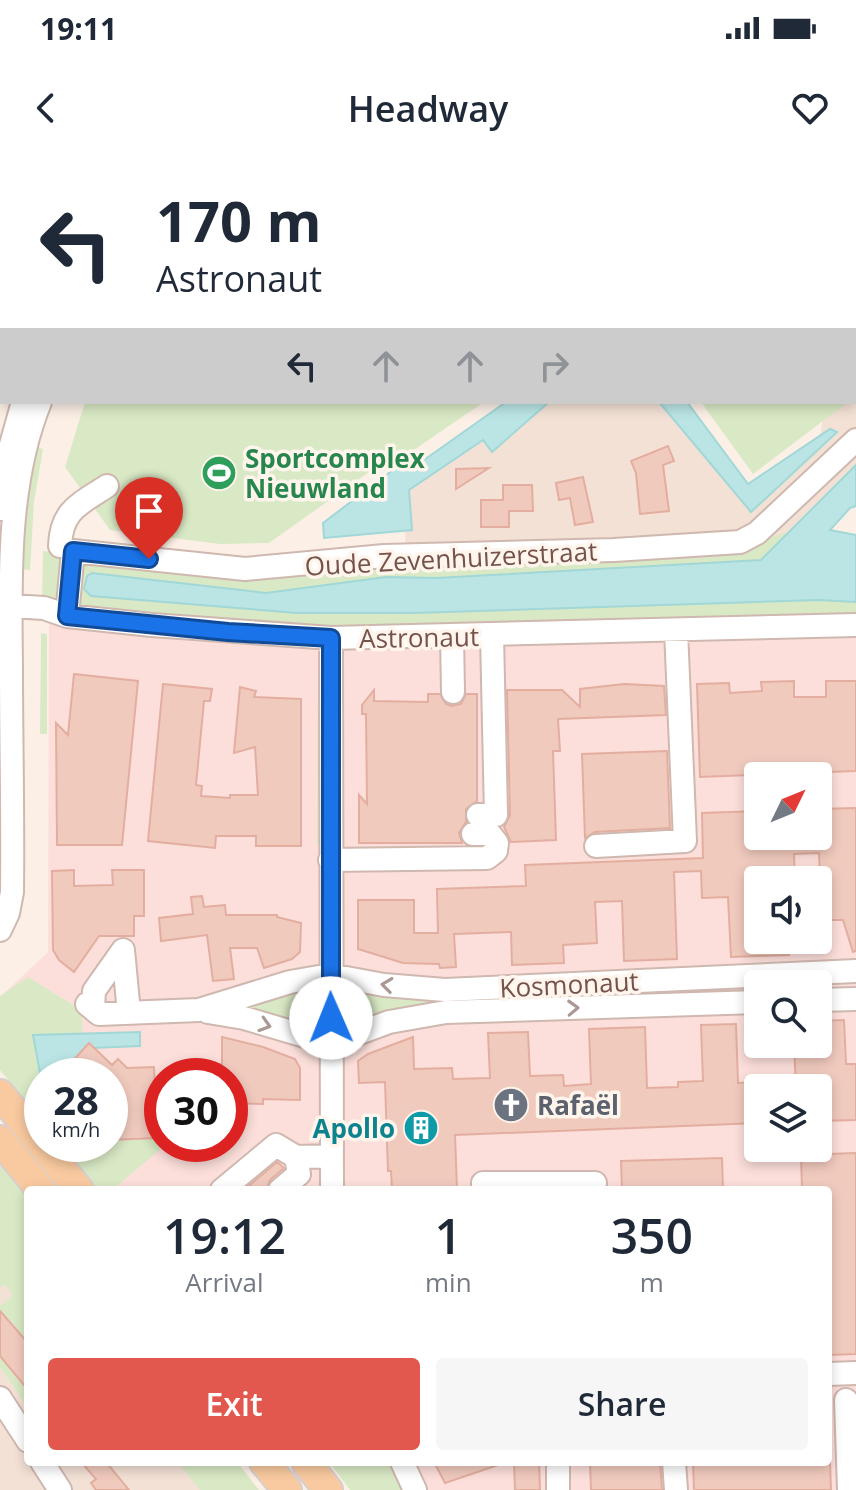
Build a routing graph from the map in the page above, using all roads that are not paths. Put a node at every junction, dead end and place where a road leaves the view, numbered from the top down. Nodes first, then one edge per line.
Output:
1 (22, 404) edge
2 (39, 404) edge
3 (856, 440) edge
4 (107, 486) dead end
5 (0, 509) edge
6 (60, 546) dead end
7 (5, 616) edge
8 (67, 616) junction
9 (856, 625) edge
10 (676, 630) junction
11 (492, 635) junction
12 (452, 636) junction
13 (331, 638) junction
14 (453, 692) dead end
15 (596, 846) dead end
16 (330, 860) junction
17 (0, 930) edge
18 (856, 971) edge
19 (330, 975) junction
20 (694, 978) junction
21 (856, 999) edge
22 (832, 1000) edge
23 (445, 1001) junction
24 (744, 1003) edge
25 (694, 1005) junction
26 (199, 1010) junction
27 (129, 1013) junction
28 (331, 1039) junction
29 (0, 1094) edge
30 (0, 1140) edge
31 (330, 1156) junction
32 (296, 1157) junction
33 (595, 1183) dead end
34 (38, 1186) edge
35 (76, 1186) edge
36 (227, 1186) edge
37 (285, 1186) edge
38 (332, 1186) edge
39 (483, 1186) edge
40 (856, 1373) edge
41 (832, 1374) edge
42 (843, 1401) edge
43 (9, 1409) edge
44 (24, 1434) edge
45 (0, 1439) edge
46 (24, 1439) edge
47 (46, 1466) edge
48 (267, 1466) edge
49 (309, 1466) edge
50 (404, 1466) edge
51 (558, 1466) edge
52 (674, 1466) edge
53 (64, 1485) edge
54 (287, 1490) edge
55 (328, 1490) edge
56 (415, 1490) edge
57 (558, 1490) edge
58 (676, 1490) edge
59 (849, 1490) edge

1 - 5 street
2 - 7 street
3 - 8 street, Oude Zevenhuizerstraat
4 - 6 street
7 - 8 street, Astronaut
7 - 17 street
8 - 13 street, Astronaut
9 - 10 street, Astronaut
10 - 11 street, Astronaut
10 - 15 street
11 - 12 street, Astronaut
11 - 16 street
12 - 13 street, Astronaut
12 - 14 street
13 - 16 street
16 - 19 street
18 - 20 street, Kosmonaut
23 -> 19 street, Kosmonaut
19 - 26 street
19 - 28 street
20 - 23 street, Kosmonaut
20 - 25 street
21 - 22 street
23 -> 25 street, Kosmonaut
23 - 28 street, Kosmonaut
24 - 25 street, Kosmonaut
26 - 27 street
26 -> 28 street
27 - 27 street
28 - 31 street
29 - 35 main road
30 - 34 main road
31 - 32 street
31 - 38 street
32 - 36 street
32 - 37 street
33 - 39 street
40 - 41 street
42 - 59 street
43 - 44 street
45 - 46 street
47 - 53 street
48 - 54 main road
49 - 55 main road
50 - 56 street
51 - 57 street
52 - 58 street

